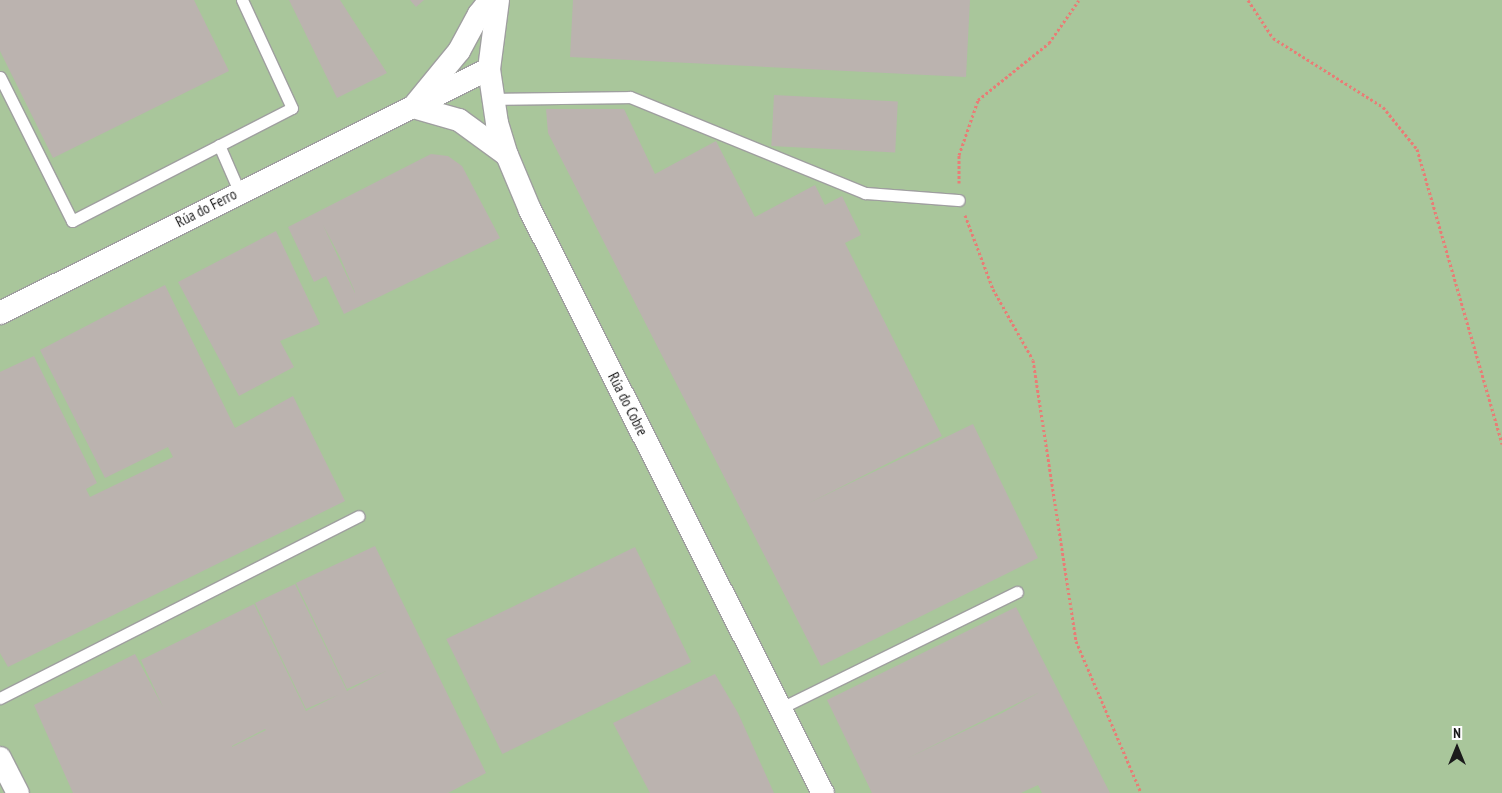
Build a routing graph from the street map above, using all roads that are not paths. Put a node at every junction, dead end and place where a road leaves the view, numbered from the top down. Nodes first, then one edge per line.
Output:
1 (242, 0) edge
2 (490, 0) edge
3 (498, 0) edge
4 (489, 69) junction
5 (0, 78) edge
6 (492, 99) junction
7 (413, 107) junction
8 (219, 145) junction
9 (507, 155) junction
10 (240, 191) junction
11 (959, 200) road end
12 (0, 313) edge
13 (359, 516) dead end
14 (1017, 592) dead end
15 (0, 698) edge
16 (782, 708) junction
17 (0, 758) edge
18 (18, 793) edge
19 (823, 793) edge

1 - 8 lane
2 - 7 street, Rúa do Ferro
3 - 4 street, Rúa do Cobre
4 - 6 street, Rúa do Cobre
4 - 7 street, Rúa do Ferro
5 - 8 lane
6 - 9 street, Rúa do Cobre
6 - 11 lane
7 - 9 street
7 - 10 street, Rúa do Ferro
8 - 10 lane
9 - 16 street, Rúa do Cobre
10 - 12 street, Rúa do Ferro
13 - 15 lane
14 - 16 lane
16 - 19 street, Rúa do Cobre
17 - 18 street

